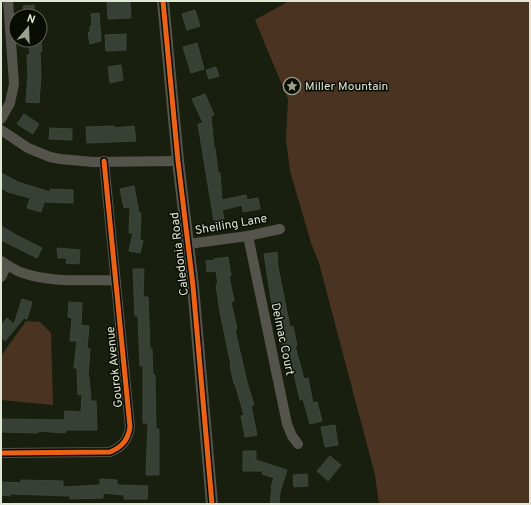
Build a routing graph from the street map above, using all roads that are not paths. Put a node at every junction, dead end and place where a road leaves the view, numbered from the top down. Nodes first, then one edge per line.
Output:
1 (8, 1) edge
2 (163, 1) edge
3 (1, 119) edge
4 (1, 130) edge
5 (178, 160) junction
6 (104, 161) junction
7 (280, 229) dead end
8 (248, 236) junction
9 (188, 244) junction
10 (4, 263) edge
11 (1, 277) edge
12 (115, 280) junction
13 (298, 444) dead end
14 (1, 453) edge
15 (212, 504) edge

1 - 3 street
2 - 5 street, Caledonia Road
4 - 6 street
5 - 6 street
5 - 9 street, Caledonia Road
6 - 12 street, Gourok Avenue
7 - 8 street, Sheiling Lane
8 - 9 street, Sheiling Lane
8 - 13 street, Delmac Court
9 - 15 street, Caledonia Road
10 - 11 street
10 - 12 street
12 - 14 street, Gourok Avenue

